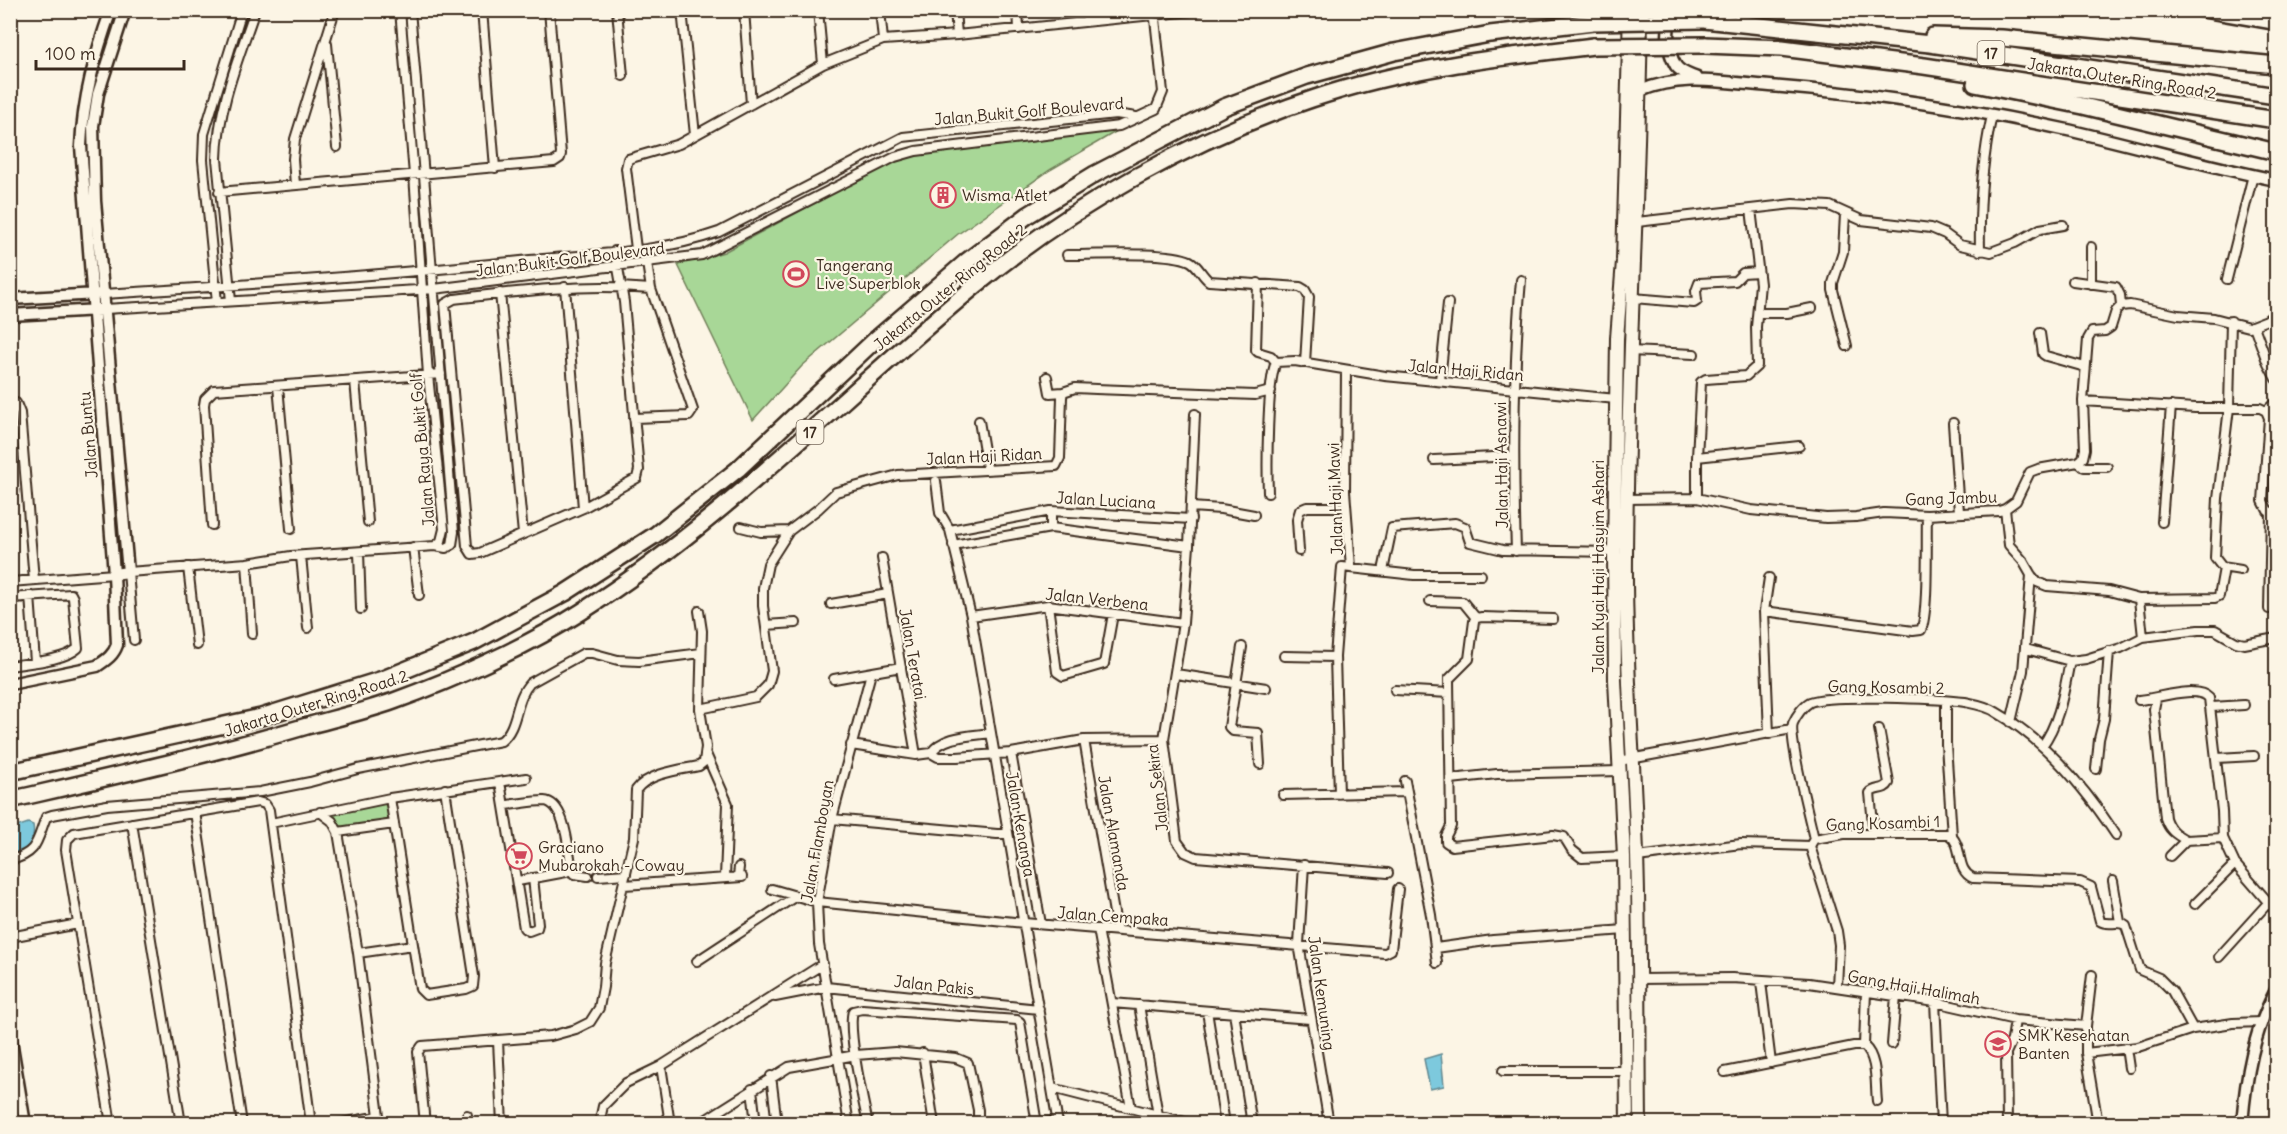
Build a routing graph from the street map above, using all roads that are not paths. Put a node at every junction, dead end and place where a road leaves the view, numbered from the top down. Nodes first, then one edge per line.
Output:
1 (111, 10) edge
2 (125, 10) edge
3 (242, 10) edge
4 (255, 10) edge
5 (335, 10) edge
6 (400, 10) edge
7 (411, 10) edge
8 (482, 10) edge
9 (549, 10) edge
10 (617, 10) edge
11 (682, 10) edge
12 (744, 10) edge
13 (818, 10) edge
14 (880, 10) edge
15 (955, 10) edge
16 (1018, 10) edge
17 (1086, 10) edge
18 (1202, 10) edge
19 (1630, 10) edge
20 (1641, 10) edge
21 (1672, 10) edge
22 (2195, 10) edge
23 (1155, 13) edge
24 (1087, 22) junction
25 (2277, 24) edge
26 (1019, 29) junction
27 (957, 35) junction
28 (1846, 35) junction
29 (326, 39) junction
30 (883, 40) junction
31 (1840, 56) junction
32 (823, 64) junction
33 (2277, 65) edge
34 (623, 76) dead end
35 (1700, 80) junction
36 (1640, 91) junction
37 (2277, 96) edge
38 (751, 104) junction
39 (1992, 115) junction
40 (1136, 117) junction
41 (2277, 120) edge
42 (695, 135) junction
43 (337, 147) dead end
44 (2277, 152) edge
45 (495, 168) junction
46 (425, 174) junction
47 (414, 175) junction
48 (2253, 175) junction
49 (2277, 180) edge
50 (295, 185) junction
51 (220, 195) junction
52 (207, 199) junction
53 (1751, 209) junction
54 (1845, 213) junction
55 (1637, 222) junction
56 (223, 224) junction
57 (209, 225) junction
58 (2063, 225) dead end
59 (2091, 248) dead end
60 (636, 249) junction
61 (615, 251) junction
62 (1980, 251) junction
63 (1067, 255) dead end
64 (647, 263) junction
65 (618, 266) junction
66 (421, 271) junction
67 (432, 271) junction
68 (1758, 272) junction
69 (2227, 279) dead end
70 (1521, 280) dead end
71 (2073, 281) dead end
72 (215, 284) junction
73 (1258, 284) junction
74 (2091, 284) junction
75 (229, 286) junction
76 (622, 286) junction
77 (565, 287) junction
78 (422, 289) junction
79 (435, 289) junction
80 (651, 289) junction
81 (500, 293) junction
82 (92, 294) junction
83 (104, 294) junction
84 (1633, 298) junction
85 (10, 299) edge
86 (231, 301) junction
87 (217, 302) junction
88 (1448, 303) dead end
89 (2121, 306) junction
90 (1812, 308) dead end
91 (105, 309) junction
92 (93, 310) junction
93 (1758, 313) junction
94 (2277, 313) edge
95 (10, 315) edge
96 (2231, 321) junction
97 (2254, 326) junction
98 (2040, 333) dead end
99 (1846, 346) dead end
100 (1630, 351) junction
101 (1694, 354) dead end
102 (1276, 362) junction
103 (1305, 363) junction
104 (2085, 367) junction
105 (1346, 371) junction
106 (441, 374) junction
107 (428, 375) junction
108 (1047, 376) dead end
109 (2277, 379) edge
110 (1440, 380) junction
111 (355, 381) junction
112 (278, 386) junction
113 (1514, 388) junction
114 (1271, 391) junction
115 (1063, 392) junction
116 (1616, 399) junction
117 (2083, 401) junction
118 (12, 402) edge
119 (2277, 402) edge
120 (2171, 406) junction
121 (2229, 408) junction
122 (2266, 411) junction
123 (1195, 414) dead end
124 (634, 418) junction
125 (979, 421) dead end
126 (1953, 423) dead end
127 (1799, 446) dead end
128 (1513, 456) junction
129 (1697, 457) junction
130 (1434, 460) dead end
131 (2078, 462) junction
132 (2107, 467) dead end
133 (987, 468) junction
134 (936, 481) dead end
135 (1268, 493) dead end
136 (1697, 498) junction
137 (1626, 499) junction
138 (1191, 507) junction
139 (1346, 507) junction
140 (583, 508) junction
141 (2005, 509) junction
142 (1051, 511) junction
143 (1959, 512) junction
144 (2274, 512) edge
145 (1254, 515) dead end
146 (1927, 515) junction
147 (1191, 519) junction
148 (368, 522) dead end
149 (2162, 522) dead end
150 (212, 525) dead end
151 (741, 527) dead end
152 (1051, 528) junction
153 (291, 529) dead end
154 (950, 530) junction
155 (789, 531) junction
156 (523, 534) junction
157 (953, 545) junction
158 (435, 546) junction
159 (1189, 546) junction
160 (413, 547) junction
161 (1299, 551) dead end
162 (1516, 551) junction
163 (359, 552) junction
164 (1614, 552) junction
165 (301, 556) junction
166 (882, 558) dead end
167 (247, 563) junction
168 (188, 567) junction
169 (1351, 567) junction
170 (2224, 568) junction
171 (2241, 570) dead end
172 (1383, 571) junction
173 (128, 572) junction
174 (114, 574) junction
175 (1480, 574) dead end
176 (2031, 575) junction
177 (1769, 578) dead end
178 (34, 580) junction
179 (10, 582) edge
180 (888, 594) junction
181 (419, 595) dead end
182 (30, 596) junction
183 (10, 598) edge
184 (2139, 599) junction
185 (1430, 601) dead end
186 (831, 604) dead end
187 (1048, 605) junction
188 (361, 609) dead end
189 (2269, 609) dead end
190 (699, 611) dead end
191 (1764, 611) junction
192 (1113, 614) junction
193 (971, 616) junction
194 (1476, 618) junction
195 (1553, 618) dead end
196 (796, 623) dead end
197 (1184, 623) junction
198 (766, 625) junction
199 (308, 628) dead end
200 (252, 634) dead end
201 (2143, 637) junction
202 (2277, 638) edge
203 (134, 640) dead end
204 (197, 645) dead end
205 (1242, 648) dead end
206 (2026, 649) junction
207 (2109, 651) junction
208 (701, 653) junction
209 (1284, 656) dead end
210 (1335, 657) junction
211 (2070, 661) junction
212 (35, 662) junction
213 (10, 666) edge
214 (901, 668) junction
215 (872, 673) junction
216 (1176, 674) junction
217 (834, 679) dead end
218 (1235, 683) junction
219 (10, 684) edge
220 (1266, 688) dead end
221 (1395, 690) dead end
222 (1449, 693) junction
223 (2156, 699) junction
224 (2139, 700) dead end
225 (1946, 701) junction
226 (2244, 705) dead end
227 (2212, 707) junction
228 (700, 709) junction
229 (2011, 722) junction
230 (1792, 729) junction
231 (1879, 729) dead end
232 (991, 733) junction
233 (1769, 734) junction
234 (1164, 739) junction
235 (1084, 740) junction
236 (851, 745) junction
237 (2042, 746) junction
238 (931, 753) junction
239 (1011, 753) junction
240 (706, 754) junction
241 (916, 755) junction
242 (995, 755) junction
243 (2254, 756) dead end
244 (2217, 758) junction
245 (1632, 759) junction
246 (1260, 764) dead end
247 (1619, 766) junction
248 (2096, 769) dead end
249 (10, 772) edge
250 (526, 778) dead end
251 (1451, 779) junction
252 (1405, 781) dead end
253 (500, 782) junction
254 (446, 789) junction
255 (1407, 792) junction
256 (1338, 794) junction
257 (1283, 795) dead end
258 (390, 798) junction
259 (10, 800) edge
260 (506, 806) junction
261 (195, 812) junction
262 (320, 812) junction
263 (832, 819) junction
264 (132, 823) junction
265 (271, 823) junction
266 (394, 824) junction
267 (338, 832) junction
268 (1008, 834) junction
269 (1874, 834) junction
270 (2116, 835) dead end
271 (1952, 836) junction
272 (2223, 838) junction
273 (2186, 840) junction
274 (1812, 843) junction
275 (1630, 856) junction
276 (2170, 856) dead end
277 (10, 860) edge
278 (2235, 864) junction
279 (1304, 865) junction
280 (739, 867) dead end
281 (570, 869) junction
282 (1388, 873) dead end
283 (626, 874) junction
284 (588, 876) dead end
285 (598, 876) dead end
286 (725, 877) junction
287 (533, 878) junction
288 (518, 881) junction
289 (2113, 881) dead end
290 (624, 885) junction
291 (772, 889) dead end
292 (1398, 889) dead end
293 (796, 896) junction
294 (817, 902) junction
295 (2268, 903) junction
296 (2194, 904) dead end
297 (2277, 911) edge
298 (2120, 922) junction
299 (1024, 923) junction
300 (78, 924) junction
301 (1041, 924) junction
302 (1098, 929) junction
303 (1117, 930) junction
304 (1625, 930) junction
305 (10, 937) edge
306 (1299, 944) junction
307 (413, 945) junction
308 (1436, 948) junction
309 (358, 953) junction
310 (2219, 957) dead end
311 (697, 961) dead end
312 (1437, 963) dead end
313 (823, 964) junction
314 (2092, 975) dead end
315 (1638, 979) junction
316 (1761, 982) junction
317 (826, 987) junction
318 (1837, 987) junction
319 (2277, 990) edge
320 (1866, 991) junction
321 (900, 995) junction
322 (1896, 996) junction
323 (769, 998) junction
324 (1935, 1002) junction
325 (1112, 1003) junction
326 (1139, 1005) junction
327 (1039, 1009) junction
328 (898, 1011) junction
329 (1207, 1011) junction
330 (2272, 1011) edge
331 (1234, 1013) junction
332 (1310, 1019) junction
333 (2015, 1020) junction
334 (2261, 1022) junction
335 (2086, 1026) junction
336 (2193, 1029) junction
337 (10, 1034) edge
338 (498, 1041) junction
339 (1892, 1044) dead end
340 (1864, 1046) junction
341 (2126, 1048) junction
342 (923, 1053) junction
343 (2086, 1053) junction
344 (856, 1054) junction
345 (837, 1059) junction
346 (1772, 1063) junction
347 (661, 1066) junction
348 (2129, 1068) dead end
349 (1503, 1071) dead end
350 (1625, 1071) junction
351 (1725, 1072) dead end
352 (771, 1076) junction
353 (1052, 1088) junction
354 (752, 1089) junction
355 (1877, 1101) dead end
356 (1131, 1108) junction
357 (1158, 1115) junction
358 (381, 1120) edge
359 (1058, 1122) edge
360 (1037, 1123) edge
361 (25, 1124) edge
362 (111, 1124) edge
363 (181, 1124) edge
364 (242, 1124) edge
365 (311, 1124) edge
366 (337, 1124) edge
367 (425, 1124) edge
368 (502, 1124) edge
369 (599, 1124) edge
370 (670, 1124) edge
371 (699, 1124) edge
372 (756, 1124) edge
373 (777, 1124) edge
374 (849, 1124) edge
375 (868, 1124) edge
376 (934, 1124) edge
377 (978, 1124) edge
378 (1193, 1124) edge
379 (1225, 1124) edge
380 (1252, 1124) edge
381 (1329, 1124) edge
382 (1627, 1124) edge
383 (1640, 1124) edge
384 (1941, 1124) edge
385 (2007, 1124) edge
386 (2098, 1124) edge
387 (2242, 1124) edge

1 - 82 street, Jalan Buntu
2 - 83 street, Jalan Buntu
3 - 52 street
4 - 51 street
5 - 29 street
6 - 47 street, Jalan Raya Bukit Golf
7 - 46 street, Jalan Raya Bukit Golf
8 - 45 street
9 - 45 street
10 - 34 street
11 - 42 street
12 - 38 street
13 - 32 street
14 - 30 street
15 - 27 street
16 - 26 street
17 - 24 street
18 - 23 street
19 - 116 main road, Jalan Kyai Haji Hasyim Ashari
20 - 36 main road, Jalan Kyai Haji Hasyim Ashari
21 - 35 street
22 - 25 street
23 - 24 street
23 - 40 street
24 - 26 street
26 - 27 street
27 - 30 street
28 - 33 highway
28 - 37 highway, Jakarta Outer Ring Road 2 / 17
28 - 249 highway, Jakarta Outer Ring Road 2 / 17, bridge
29 - 43 street
29 - 50 street
30 - 32 street
31 - 41 highway, Jakarta Outer Ring Road 2 / 17
31 - 44 highway
31 - 259 highway, Jakarta Outer Ring Road 2 / 17, bridge
32 - 38 street
35 - 36 street
35 - 39 street
36 - 55 main road, Jalan Kyai Haji Hasyim Ashari
38 - 42 street
39 - 48 street
39 - 62 street
40 - 60 street, Jalan Bukit Golf Boulevard
40 - 64 street, Jalan Bukit Golf Boulevard
42 - 60 street
45 - 46 street
46 - 47 street
46 - 67 street, Jalan Raya Bukit Golf
47 - 50 street
47 - 66 street, Jalan Raya Bukit Golf
48 - 49 street
48 - 69 street
50 - 51 street
51 - 52 street
51 - 56 street
52 - 57 street
53 - 54 street
53 - 55 street
53 - 68 street
54 - 62 street
54 - 99 street
55 - 84 main road, Jalan Kyai Haji Hasyim Ashari
56 - 57 street
56 - 75 street
57 - 72 street
58 - 62 street
59 - 74 street
60 - 61 street, Jalan Bukit Golf Boulevard
61 - 65 street
61 - 67 street, Jalan Bukit Golf Boulevard
63 - 73 street
64 - 65 street, Jalan Bukit Golf Boulevard
64 - 80 street
65 - 76 street
65 - 79 street, Jalan Bukit Golf Boulevard
66 - 67 street, Jalan Bukit Golf Boulevard
66 - 75 street, Jalan Bukit Golf Boulevard
66 - 78 street, Jalan Raya Bukit Golf
67 - 79 street, Jalan Raya Bukit Golf
68 - 84 street
68 - 93 street
70 - 113 street, Jalan Haji Asnawi
71 - 74 street
72 - 75 street, Jalan Bukit Golf Boulevard
72 - 83 street, Jalan Bukit Golf Boulevard
72 - 87 street
73 - 102 street
73 - 103 street
74 - 89 street
75 - 86 street
76 - 77 street
76 - 80 street
76 - 124 street
77 - 81 street
77 - 140 street
78 - 79 street, Jalan Bukit Golf Boulevard
78 - 86 street, Jalan Bukit Golf Boulevard
78 - 107 street, Jalan Raya Bukit Golf
79 - 106 street, Jalan Raya Bukit Golf
80 - 124 street
81 - 156 street
81 - 156 street
82 - 83 street
82 - 85 street
82 - 92 street, Jalan Buntu
83 - 91 street, Jalan Buntu
84 - 100 main road, Jalan Kyai Haji Hasyim Ashari
86 - 87 street, Jalan Bukit Golf Boulevard
87 - 91 street, Jalan Bukit Golf Boulevard
88 - 110 street
89 - 96 street
89 - 104 street
90 - 93 street
91 - 92 street
91 - 173 street, Jalan Buntu
92 - 95 street
92 - 174 street, Jalan Buntu
93 - 129 street
94 - 97 street
96 - 97 street
96 - 121 street
97 - 109 street
98 - 104 street
100 - 101 street
100 - 137 main road, Jalan Kyai Haji Hasyim Ashari
102 - 103 street, Jalan Haji Ridan
102 - 114 street
103 - 105 street, Jalan Haji Ridan
104 - 117 street
105 - 110 street, Jalan Haji Ridan
105 - 139 street, Jalan Haji Mawi
106 - 107 street
106 - 158 street, Jalan Raya Bukit Golf
107 - 111 street
107 - 158 street, Jalan Raya Bukit Golf
108 - 115 street
110 - 113 street, Jalan Haji Ridan
111 - 112 street
111 - 148 street
112 - 150 street
112 - 153 street
113 - 116 street, Jalan Haji Ridan
113 - 128 street, Jalan Haji Asnawi
114 - 115 street
114 - 135 street
115 - 133 street, Jalan Haji Ridan
116 - 164 main road, Jalan Kyai Haji Hasyim Ashari
117 - 120 street
117 - 131 street
118 - 178 street
119 - 122 street
120 - 121 street
120 - 149 street
121 - 122 street
121 - 170 street
122 - 144 street
123 - 138 street, Jalan Sekira
124 - 140 street
125 - 133 street
126 - 143 street
127 - 129 street
128 - 130 street
128 - 162 street, Jalan Haji Asnawi
129 - 136 street
131 - 132 street
131 - 141 street, Gang Jambu
133 - 155 street, Jalan Haji Ridan
134 - 154 street, Jalan Kenanga
136 - 137 street, Gang Jambu
136 - 146 street, Gang Jambu
137 - 245 main road, Jalan Kyai Haji Hasyim Ashari
138 - 145 street
138 - 147 street, Jalan Sekira
139 - 161 street
139 - 169 street, Jalan Haji Mawi
140 - 156 street
141 - 143 street, Gang Jambu
141 - 176 street
142 - 147 street, Jalan Luciana
142 - 152 street
142 - 154 street, Jalan Luciana
143 - 146 street, Gang Jambu
144 - 189 street
146 - 191 street
147 - 159 street, Jalan Sekira
151 - 155 street
152 - 157 street, Jalan Luciana
152 - 159 street, Jalan Luciana
154 - 157 street, Jalan Kenanga
155 - 198 street, Jalan Haji Ridan
157 - 193 street, Jalan Kenanga
158 - 160 street
159 - 197 street, Jalan Sekira
160 - 163 street
160 - 181 street
162 - 164 street, Jalan Haji Asnawi
162 - 172 street
163 - 165 street
163 - 188 street
164 - 247 main road, Jalan Kyai Haji Hasyim Ashari
165 - 167 street
165 - 199 street
166 - 180 street, Jalan Teratai
167 - 168 street
167 - 200 street
168 - 173 street
168 - 204 street
169 - 172 street, Jalan Haji Mawi
169 - 210 street
170 - 171 street
170 - 184 street
172 - 175 street, Jalan Haji Mawi
173 - 174 street
173 - 203 street, Jalan Buntu
174 - 178 street
174 - 219 street, Jalan Buntu
176 - 184 street
176 - 206 street
177 - 191 street
178 - 179 street
180 - 186 street
180 - 214 street, Jalan Teratai
182 - 183 street
182 - 212 street
182 - 212 street
184 - 201 street
185 - 194 street
187 - 192 street, Jalan Verbena
187 - 192 street
187 - 193 street, Jalan Verbena
190 - 208 street
191 - 233 street
192 - 197 street, Jalan Verbena
193 - 232 street, Jalan Kenanga
194 - 195 street
194 - 222 street, Gang Kosambi 1
196 - 198 street
197 - 216 street, Jalan Sekira
198 - 228 street, Jalan Haji Ridan
201 - 202 street
201 - 207 street
205 - 218 street
206 - 211 street
206 - 229 street
207 - 211 street
207 - 248 street
208 - 228 street
208 - 277 street
209 - 210 street
210 - 256 street
211 - 237 street
212 - 213 street
214 - 215 street
214 - 241 street, Jalan Teratai
215 - 217 street
215 - 236 street, Jalan Flamboyan
216 - 218 street
216 - 234 street, Jalan Sekira
218 - 220 street
218 - 246 street
221 - 222 street
222 - 251 street, Gang Kosambi 1
223 - 224 street
223 - 227 street
223 - 273 street
225 - 229 street, Gang Kosambi 2
225 - 230 street, Gang Kosambi 2
225 - 271 street
226 - 227 street
227 - 244 street
228 - 240 street
229 - 237 street, Gang Kosambi 2
230 - 233 street
230 - 274 street
231 - 269 street
232 - 238 street
232 - 242 street, Jalan Kenanga
233 - 245 street
234 - 235 street
234 - 279 street, Jalan Sekira
235 - 239 street
235 - 303 street, Jalan Alamanda
236 - 241 street
236 - 263 street, Jalan Flamboyan
237 - 270 street, Gang Kosambi 2
238 - 241 street
238 - 242 street
239 - 242 street
239 - 301 street
240 - 283 street
240 - 286 street
242 - 268 street, Jalan Kenanga
243 - 244 street
244 - 272 street
245 - 247 street
245 - 275 main road, Jalan Kyai Haji Hasyim Ashari
247 - 251 street
247 - 275 main road, Jalan Kyai Haji Hasyim Ashari
250 - 253 street
251 - 275 street, Gang Kosambi 1
252 - 255 street
253 - 254 street
253 - 260 street
254 - 258 street
254 - 307 street
255 - 256 street
255 - 308 street
256 - 257 street
258 - 262 street
258 - 266 street
260 - 281 street
260 - 288 street
261 - 264 street
261 - 265 street
261 - 364 street
262 - 265 street
262 - 267 street
263 - 268 street
263 - 294 street, Jalan Flamboyan
264 - 300 street
264 - 363 street
265 - 365 street
266 - 267 street
266 - 307 street
267 - 309 street
268 - 299 street, Jalan Kenanga
269 - 271 street, Gang Kosambi 1
269 - 274 street, Gang Kosambi 1
271 - 298 street, Gang Kosambi 1
272 - 273 street
272 - 278 street
273 - 276 street
274 - 275 street, Gang Kosambi 1
274 - 318 street
275 - 304 main road, Jalan Kyai Haji Hasyim Ashari
275 - 315 main road, Jalan Kyai Haji Hasyim Ashari
278 - 295 street
278 - 296 street
279 - 282 street, Jalan Sekira
279 - 306 street, Jalan Kemuning
280 - 286 street
281 - 284 street
281 - 287 street
283 - 285 street
283 - 290 street
286 - 290 street
287 - 288 street
287 - 288 street
289 - 298 street
290 - 338 street
291 - 293 street, Jalan Cempaka
292 - 306 street, Jalan Cempaka
293 - 294 street, Jalan Cempaka
293 - 311 street
294 - 299 street, Jalan Cempaka
294 - 313 street, Jalan Flamboyan
295 - 297 street
295 - 310 street
298 - 336 street
299 - 301 street, Jalan Cempaka
299 - 327 street, Jalan Kenanga
300 - 305 street
300 - 362 street
301 - 302 street, Jalan Cempaka
302 - 303 street, Jalan Cempaka
302 - 325 street
303 - 306 street, Jalan Cempaka
304 - 308 street
304 - 350 main road, Jalan Kyai Haji Hasyim Ashari
306 - 332 street, Jalan Kemuning
307 - 309 street
308 - 312 street
309 - 358 street
313 - 317 street, Jalan Flamboyan
313 - 323 street
314 - 335 street
315 - 316 street, Gang Haji Halimah
315 - 383 main road, Jalan Kyai Haji Hasyim Ashari
316 - 318 street, Gang Haji Halimah
316 - 346 street
317 - 321 street, Jalan Pakis
317 - 323 street, Jalan Pakis
317 - 345 street, Jalan Flamboyan
318 - 320 street, Gang Haji Halimah
319 - 330 street
320 - 322 street, Gang Haji Halimah
320 - 340 street
321 - 327 street, Jalan Pakis
321 - 328 street
322 - 324 street, Gang Haji Halimah
322 - 339 street
323 - 347 street
324 - 333 street, Gang Haji Halimah
324 - 384 street
325 - 326 street
325 - 356 street
326 - 329 street
326 - 357 street
327 - 353 street, Jalan Kenanga
328 - 344 street
328 - 360 street
329 - 331 street
329 - 379 street
330 - 334 street
331 - 332 street
331 - 380 street
332 - 381 street, Jalan Kemuning
333 - 335 street, Gang Haji Halimah
333 - 385 street
334 - 336 street
334 - 387 street
335 - 343 street
336 - 341 street
337 - 361 street
338 - 367 street
338 - 368 street
340 - 346 street
340 - 355 street
341 - 343 street
341 - 348 street
342 - 344 street
342 - 376 street
342 - 377 street
343 - 386 street
344 - 345 street
344 - 375 street
345 - 352 street
345 - 374 street, Jalan Flamboyan
346 - 351 street
347 - 369 street
347 - 370 street
349 - 350 street
350 - 382 main road, Jalan Kyai Haji Hasyim Ashari
352 - 354 street
352 - 373 street
353 - 356 street
353 - 359 street, Jalan Kenanga
354 - 371 street
354 - 372 street
356 - 357 street
357 - 378 street
358 - 366 street
359 - 360 street

